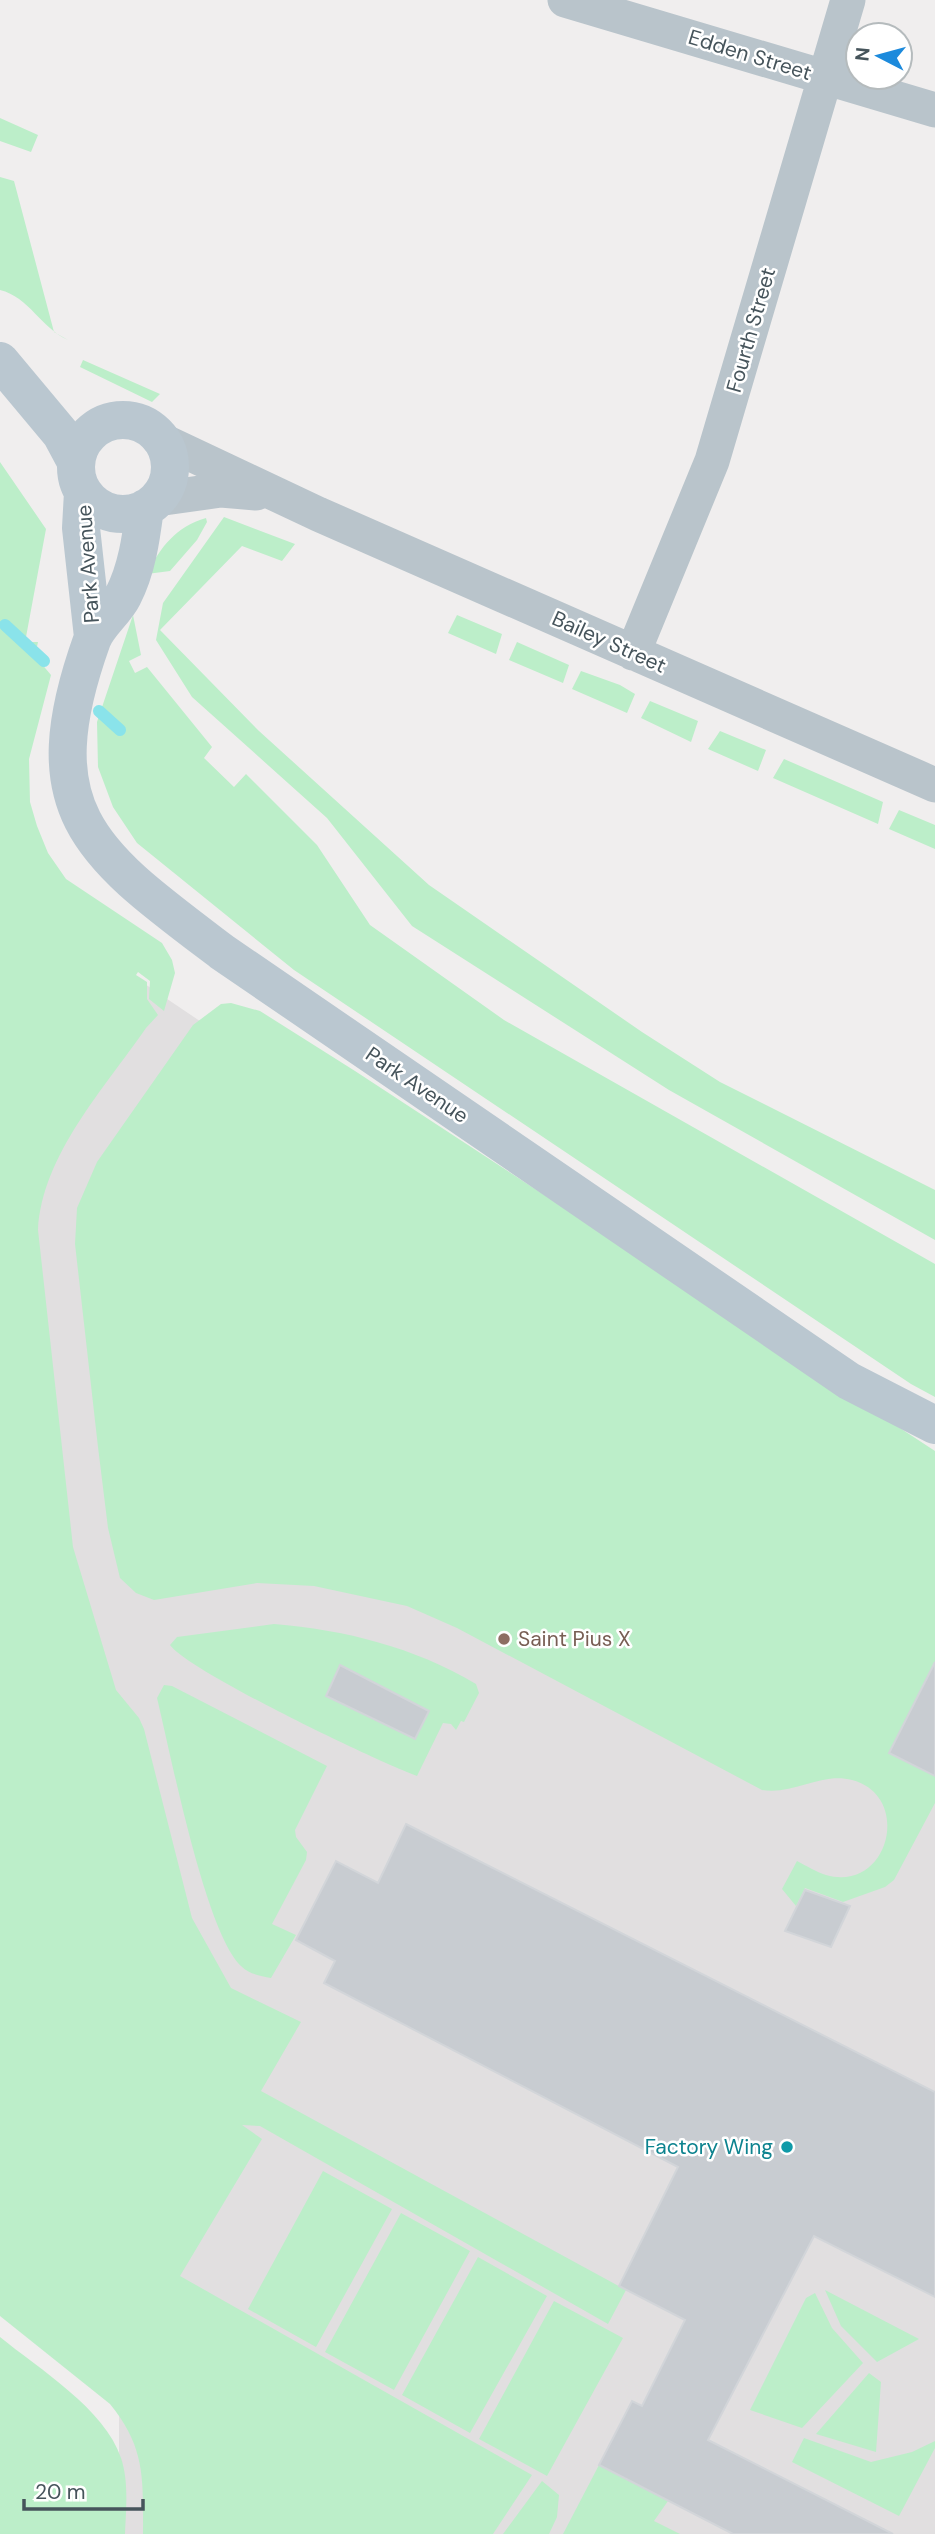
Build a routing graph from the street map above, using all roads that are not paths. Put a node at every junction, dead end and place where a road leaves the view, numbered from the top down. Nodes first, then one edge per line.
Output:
1 (565, 0) edge
2 (848, 0) edge
3 (825, 77) junction
4 (935, 110) edge
5 (1, 363) edge
6 (102, 425) junction
7 (159, 439) junction
8 (79, 477) junction
9 (283, 498) junction
10 (151, 504) junction
11 (93, 636) junction
12 (633, 653) junction
13 (935, 785) edge
14 (935, 1425) edge

1 - 3 street, Edden Street
2 - 3 street, Fourth Street
3 - 4 street, Edden Street
3 - 12 street, Fourth Street
5 - 6 main road
5 - 8 main road
6 - 7 main road
6 - 8 main road
7 - 9 street, Bailey Street
7 - 10 main road
8 - 10 main road
8 - 11 main road, Park Avenue
9 - 10 street, Bailey Street
9 - 12 street, Bailey Street
10 - 11 main road, Park Avenue
11 - 14 main road, Park Avenue
12 - 13 street, Bailey Street

